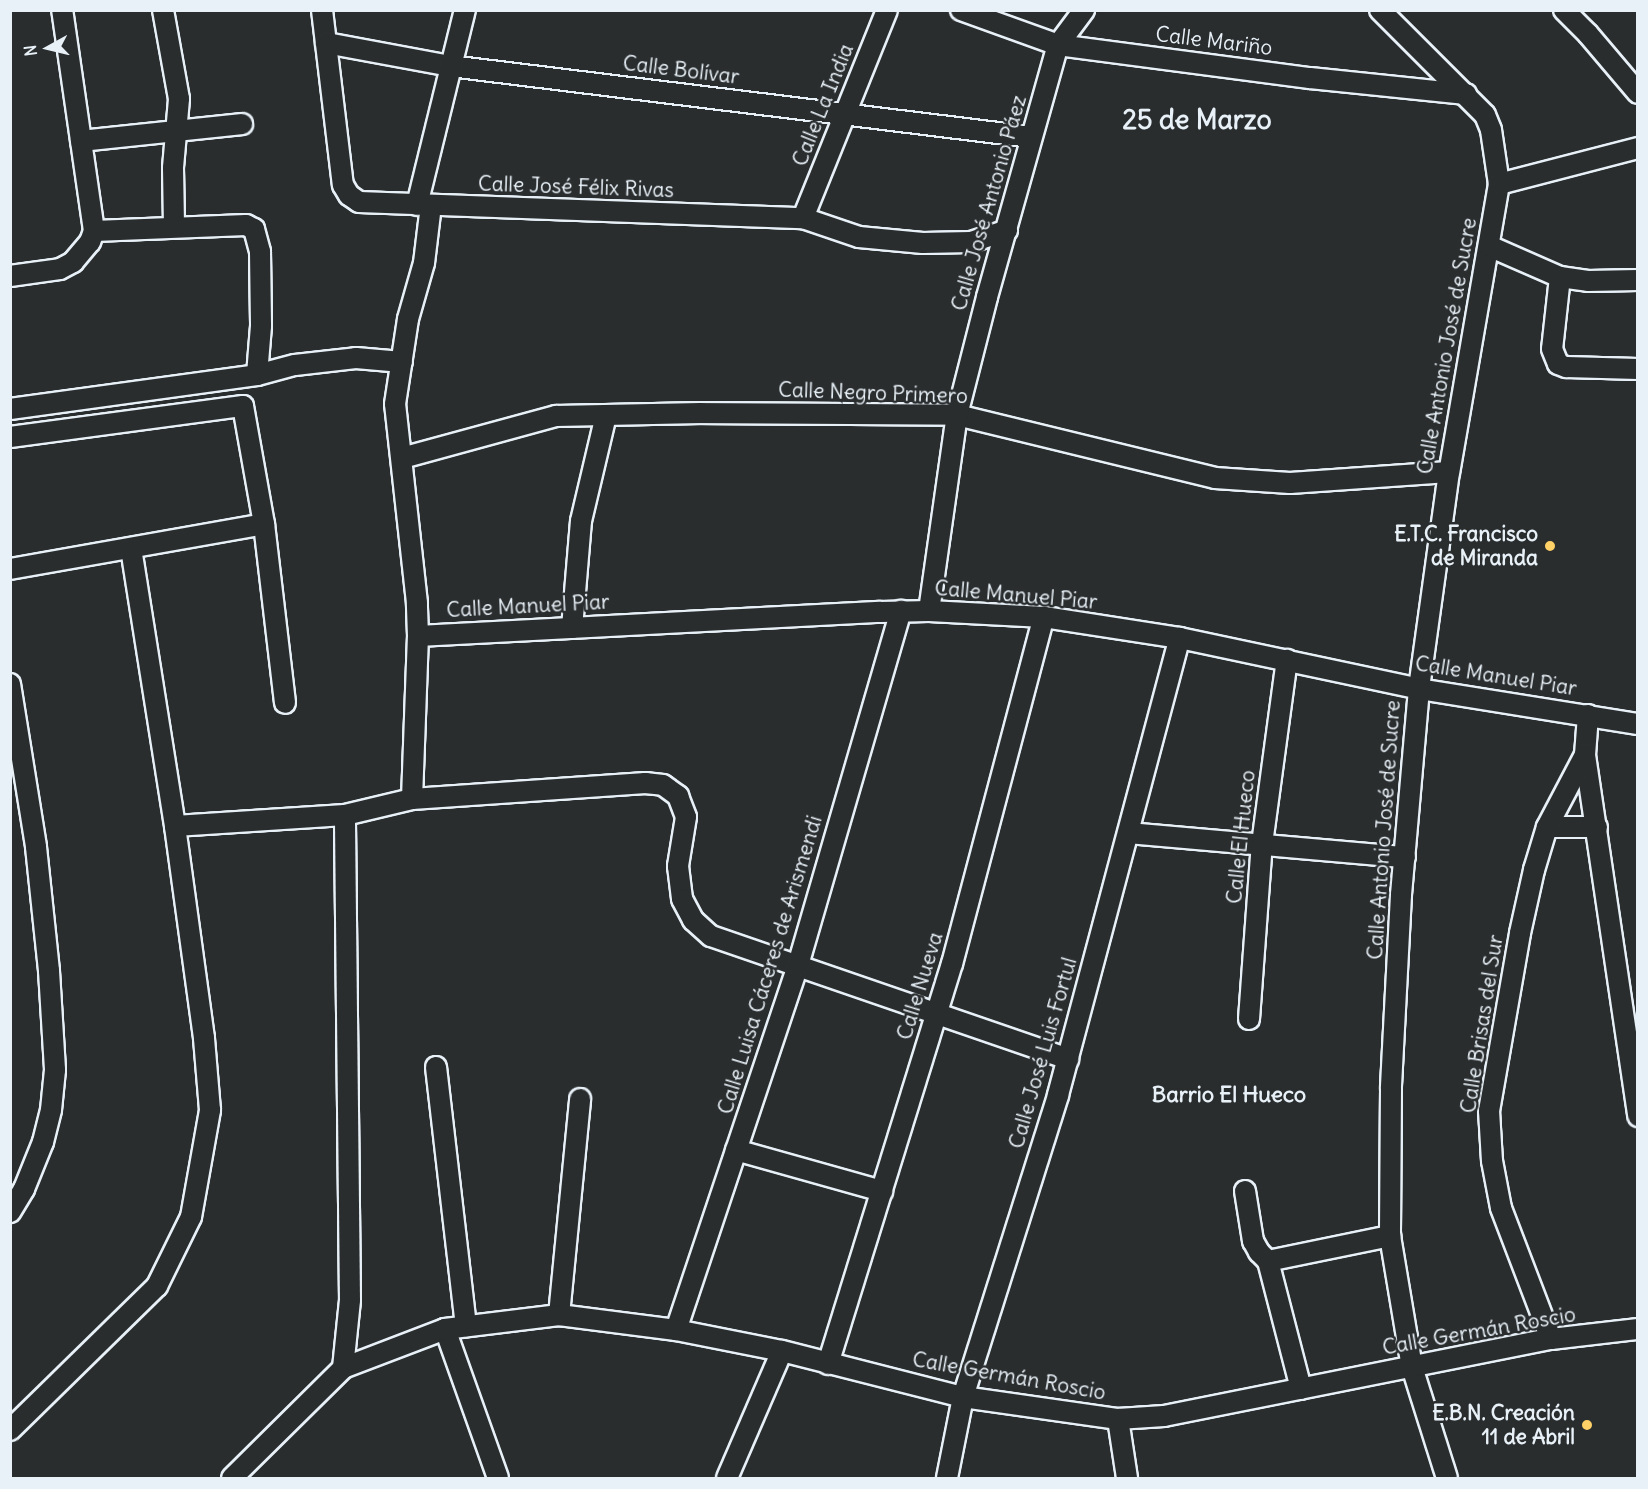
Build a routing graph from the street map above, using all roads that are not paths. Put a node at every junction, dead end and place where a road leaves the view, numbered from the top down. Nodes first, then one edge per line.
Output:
1 (62, 10) edge
2 (163, 10) edge
3 (322, 10) edge
4 (465, 10) edge
5 (887, 10) edge
6 (961, 10) edge
7 (1084, 10) edge
8 (1380, 10) edge
9 (1564, 10) edge
10 (326, 43) junction
11 (1058, 45) junction
12 (450, 66) junction
13 (1638, 93) edge
14 (1466, 94) junction
15 (845, 115) junction
16 (242, 124) dead end
17 (176, 129) junction
18 (1031, 137) junction
19 (81, 141) junction
20 (1638, 148) edge
21 (1499, 184) junction
22 (424, 205) junction
23 (803, 218) junction
24 (174, 227) junction
25 (1007, 230) junction
26 (94, 231) junction
27 (1490, 246) junction
28 (10, 276) edge
29 (1560, 277) junction
30 (1638, 280) edge
31 (402, 362) junction
32 (1638, 369) edge
33 (256, 375) junction
34 (10, 409) edge
35 (606, 415) junction
36 (957, 415) junction
37 (10, 437) edge
38 (402, 458) junction
39 (1449, 472) junction
40 (264, 524) junction
41 (131, 548) junction
42 (10, 569) edge
43 (901, 611) junction
44 (929, 611) junction
45 (1044, 617) junction
46 (572, 628) junction
47 (418, 636) junction
48 (1180, 638) junction
49 (1287, 660) junction
50 (10, 684) edge
51 (1419, 689) junction
52 (285, 703) dead end
53 (1588, 715) junction
54 (1638, 724) edge
55 (1585, 755) junction
56 (412, 799) junction
57 (345, 815) junction
58 (175, 826) junction
59 (1547, 827) junction
60 (1597, 827) junction
61 (1128, 833) junction
62 (1262, 844) junction
63 (1405, 857) junction
64 (798, 965) junction
65 (937, 1014) junction
66 (1250, 1019) dead end
67 (1068, 1059) junction
68 (436, 1067) dead end
69 (580, 1099) dead end
70 (1638, 1116) edge
71 (736, 1150) junction
72 (882, 1191) junction
73 (1245, 1191) dead end
74 (10, 1212) edge
75 (1390, 1236) junction
76 (1268, 1261) junction
77 (559, 1315) junction
78 (466, 1326) junction
79 (445, 1329) junction
80 (1638, 1329) edge
81 (676, 1330) junction
82 (1551, 1340) junction
83 (782, 1351) junction
84 (828, 1364) junction
85 (1412, 1367) junction
86 (343, 1368) junction
87 (1301, 1389) junction
88 (963, 1397) junction
89 (1118, 1419) junction
90 (10, 1430) edge
91 (232, 1479) edge
92 (498, 1479) edge
93 (727, 1479) edge
94 (947, 1479) edge
95 (1127, 1479) edge
96 (1447, 1479) edge

1 - 19 street
2 - 17 street
3 - 10 street
4 - 12 street
5 - 15 street, Calle La India
6 - 11 street, Calle Mariño
7 - 11 street, Calle José Antonio Páez
8 - 14 street, Calle Antonio José de Sucre
9 - 13 street
10 - 12 street, Calle Bolívar
10 - 22 street, Calle José Félix Rivas
11 - 14 street, Calle Mariño
11 - 18 street, Calle José Antonio Páez
12 - 15 street, Calle Bolívar
12 - 22 street
14 - 21 street, Calle Antonio José de Sucre
15 - 18 street, Calle Bolívar
15 - 23 street, Calle La India
16 - 17 street
17 - 19 street
17 - 24 street
18 - 25 street, Calle José Antonio Páez
19 - 26 street
20 - 21 street
21 - 27 street, Calle Antonio José de Sucre
22 - 23 street, Calle José Félix Rivas
22 - 31 street
23 - 25 street, Calle José Félix Rivas
24 - 26 street
24 - 33 street
25 - 36 street, Calle José Antonio Páez
26 - 28 street
27 - 29 street
27 - 39 street, Calle Antonio José de Sucre
29 - 30 street
29 - 32 street
31 - 33 street
31 - 38 street
33 - 34 street
35 - 36 street, Calle Negro Primero
35 - 38 street, Calle Negro Primero
35 - 46 street
36 - 39 street, Calle Negro Primero
36 - 44 street
37 - 40 street
38 - 47 street
39 - 51 street, Calle Antonio José de Sucre
40 - 41 street
40 - 52 street
41 - 42 street
41 - 58 street
43 - 44 street, Calle Manuel Piar
43 - 46 street, Calle Manuel Piar
43 - 64 street, Calle Luisa Cáceres de Arismendi
44 - 45 street, Calle Manuel Piar
45 - 48 street, Calle Manuel Piar
45 - 65 street, Calle Nueva
46 - 47 street, Calle Manuel Piar
47 - 56 street
48 - 49 street, Calle Manuel Piar
48 - 61 street, Calle José Luis Fortul
49 - 51 street, Calle Manuel Piar
49 - 62 street, Calle El Hueco
50 - 74 street
51 - 53 street, Calle Manuel Piar
51 - 63 street, Calle Antonio José de Sucre
53 - 54 street, Calle Manuel Piar
53 - 55 street
55 - 59 street, Calle Brisas del Sur
55 - 60 street
56 - 57 street
56 - 64 street
57 - 58 street
57 - 86 street
58 - 90 street
59 - 60 street
59 - 82 street, Calle Brisas del Sur
60 - 70 street
61 - 62 street
61 - 67 street, Calle José Luis Fortul
62 - 63 street
62 - 66 street, Calle El Hueco
63 - 75 street, Calle Antonio José de Sucre
64 - 65 street
64 - 71 street, Calle Luisa Cáceres de Arismendi
65 - 67 street
65 - 72 street, Calle Nueva
67 - 88 street, Calle José Luis Fortul
68 - 78 street
69 - 77 street
71 - 72 street
71 - 81 street, Calle Luisa Cáceres de Arismendi
72 - 84 street, Calle Nueva
73 - 76 street
75 - 76 street
75 - 85 street, Calle Antonio José de Sucre
76 - 87 street
77 - 78 street, Calle Germán Roscio
77 - 81 street, Calle Germán Roscio
78 - 79 street, Calle Germán Roscio
79 - 86 street, Calle Germán Roscio
79 - 92 street
80 - 82 street, Calle Germán Roscio
81 - 83 street, Calle Germán Roscio
82 - 85 street, Calle Germán Roscio
83 - 84 street, Calle Germán Roscio
83 - 93 street
84 - 88 street, Calle Germán Roscio
85 - 87 street, Calle Germán Roscio
85 - 96 street, Calle Antonio José de Sucre
86 - 91 street
87 - 89 street, Calle Germán Roscio
88 - 89 street, Calle Germán Roscio
88 - 94 street, Calle José Luis Fortul
89 - 95 street

